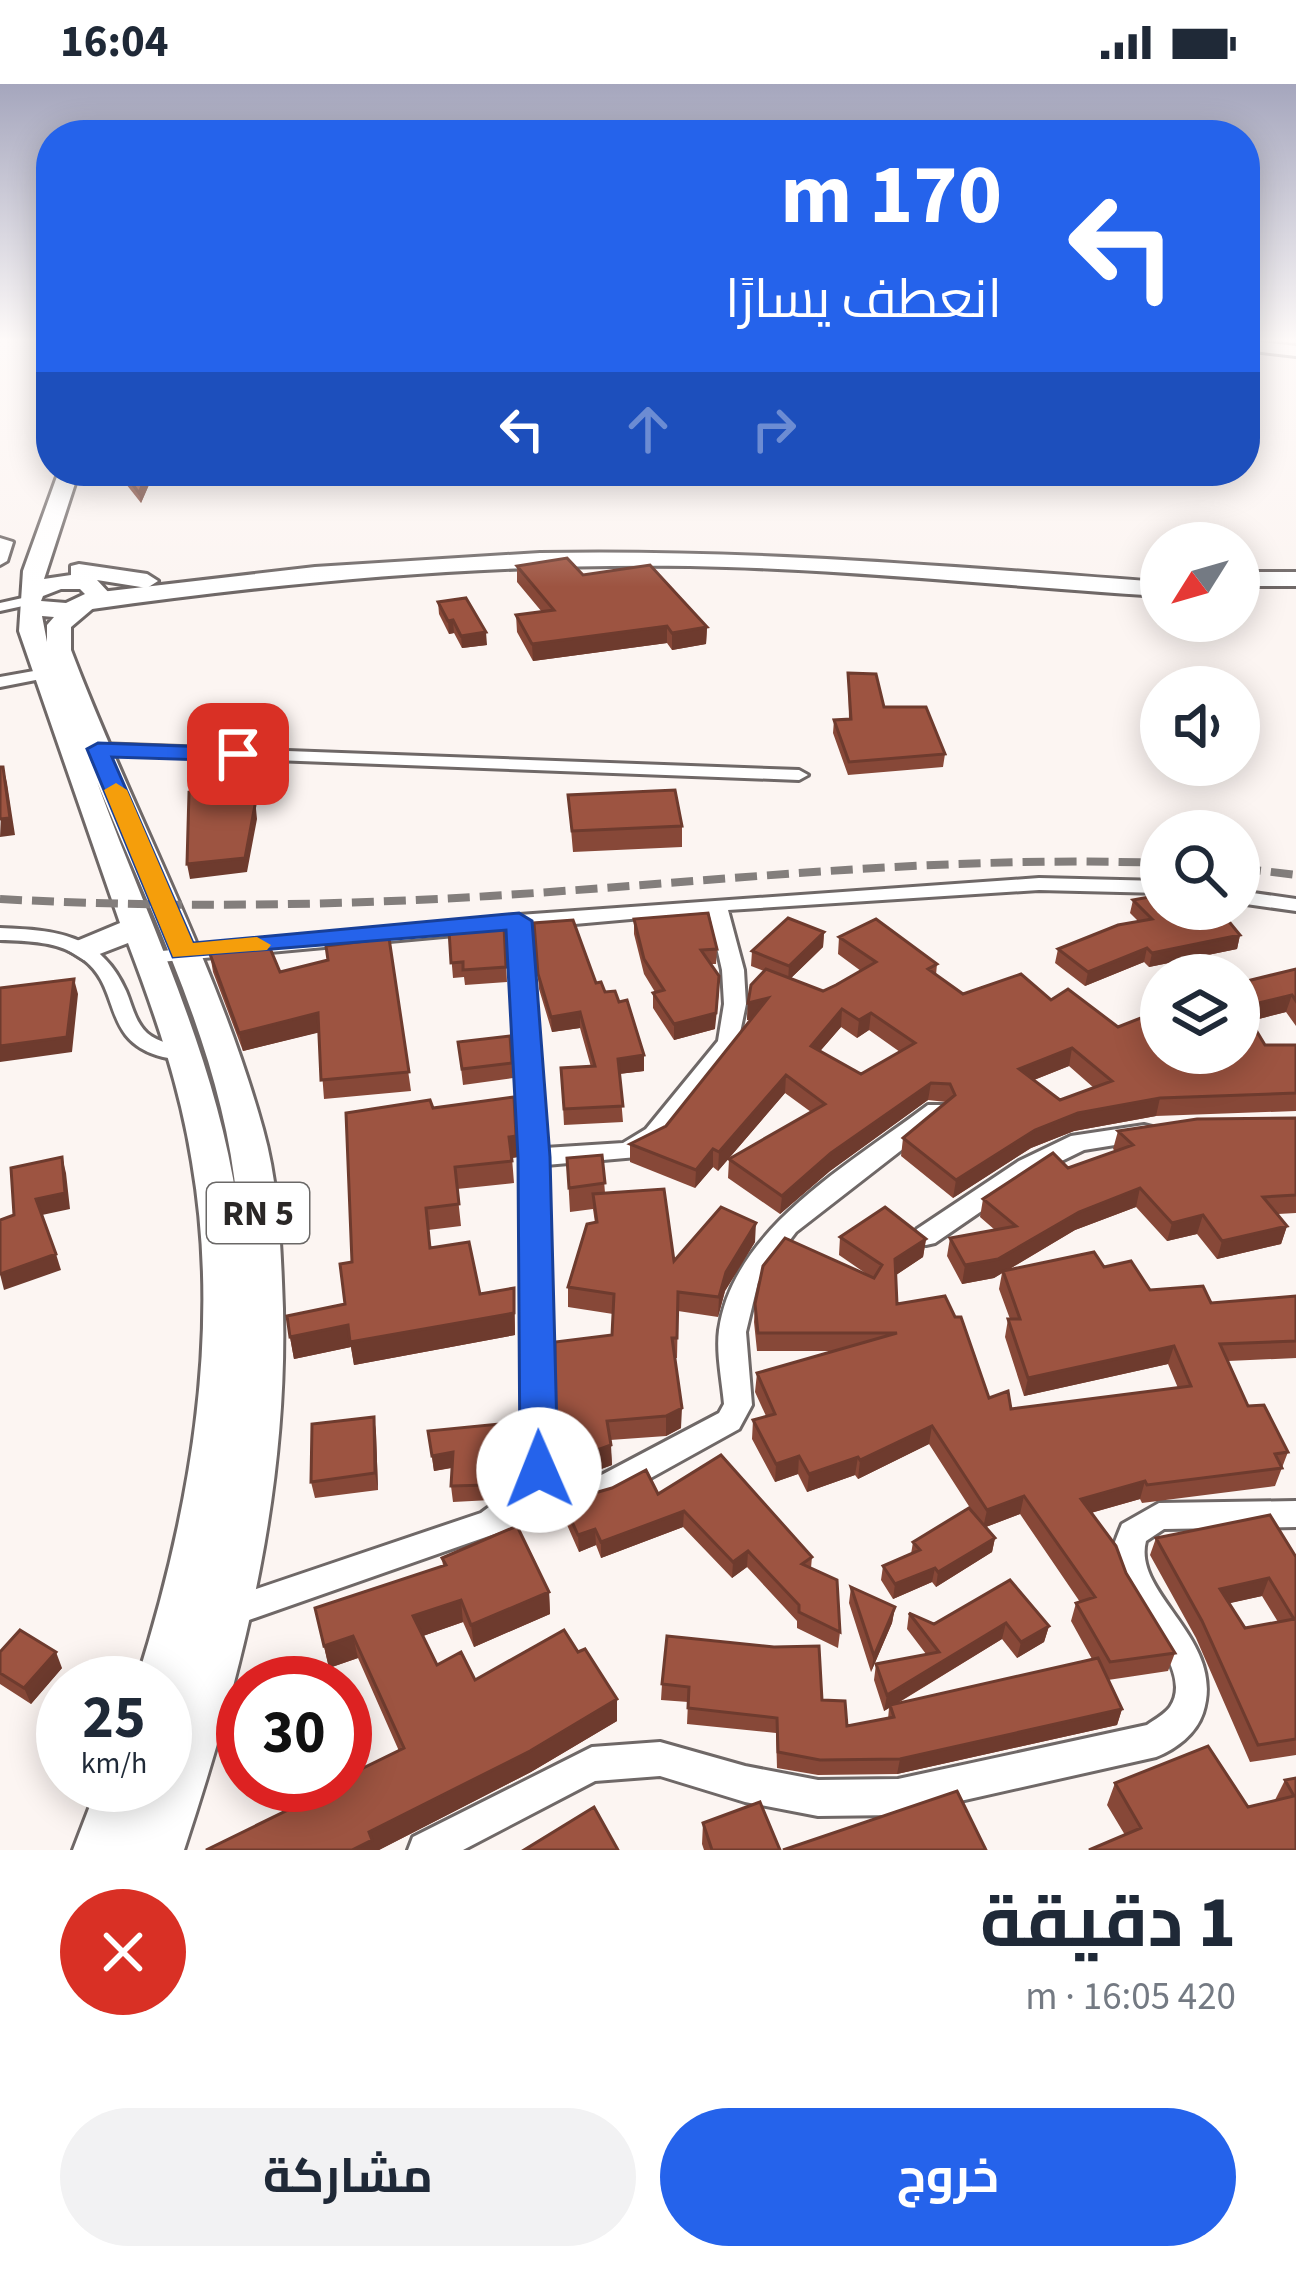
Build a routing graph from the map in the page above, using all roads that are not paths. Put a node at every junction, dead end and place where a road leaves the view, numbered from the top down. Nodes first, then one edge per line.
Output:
1 (64, 486) edge
2 (81, 486) edge
3 (0, 542) edge
4 (60, 556) junction
5 (0, 561) edge
6 (1140, 575) edge
7 (1260, 579) edge
8 (1296, 579) edge
9 (147, 587) junction
10 (1140, 587) edge
11 (1260, 591) edge
12 (1296, 592) edge
13 (22, 601) edge
14 (74, 615) junction
15 (0, 682) edge
16 (98, 749) junction
17 (799, 775) dead end
18 (1140, 886) edge
19 (1289, 904) edge
20 (717, 905) junction
21 (519, 921) junction
22 (1296, 928) edge
23 (0, 934) edge
24 (157, 945) junction
25 (84, 950) junction
26 (182, 1054) junction
27 (936, 1112) edge
28 (1174, 1128) edge
29 (534, 1157) junction
30 (926, 1236) edge
31 (1296, 1514) edge
32 (491, 1523) junction
33 (232, 1611) junction
34 (171, 1656) edge
35 (116, 1812) edge
36 (102, 1850) edge
37 (154, 1850) edge
38 (427, 1850) edge

1 - 13 main road, RN 5
2 - 4 main road
3 - 5 street
4 - 9 main road
4 - 14 main road, RN 5
6 - 9 highway
7 - 8 highway
9 - 10 highway
9 - 14 highway
9 - 14 main road
11 - 12 highway
13 - 14 main road
13 - 14 main road, RN 5
14 - 15 street
14 - 16 main road, RN 5
14 - 24 main road, RN 5
16 - 17 street
16 - 24 main road, RN 5
18 - 20 street
19 - 22 street
20 - 21 street
20 - 29 street
21 - 24 street
21 - 29 street
23 - 25 street
24 - 25 main road
24 - 26 main road, RN 5
24 - 33 main road, RN 5
25 - 26 street
26 - 34 main road, RN 5
27 - 32 street
28 - 30 street
29 - 32 street
31 - 38 street
32 - 33 street
33 - 37 main road, RN 5
35 - 36 main road

